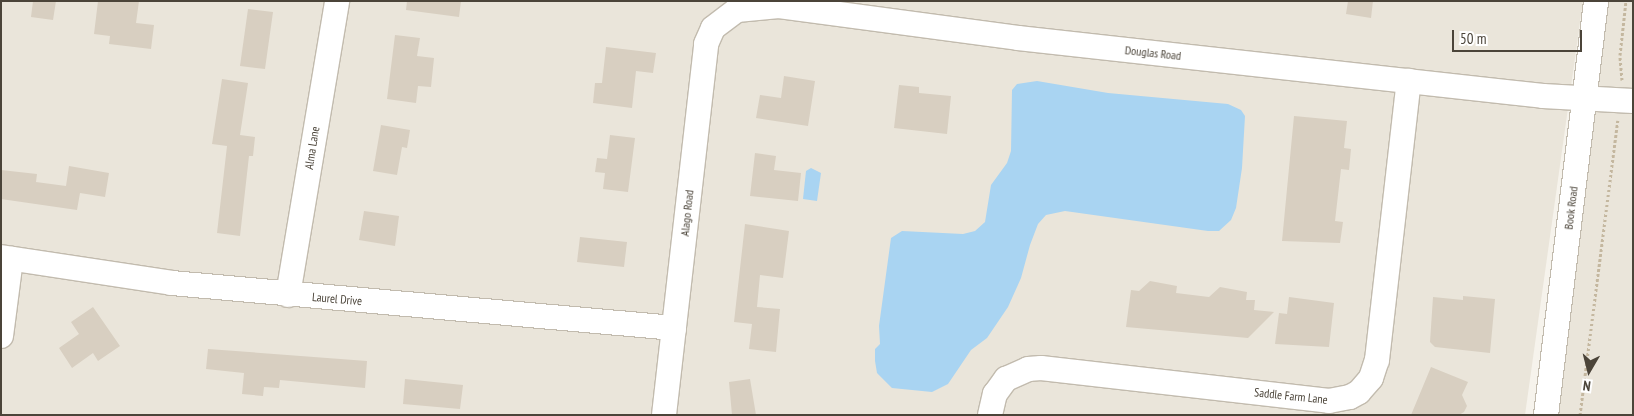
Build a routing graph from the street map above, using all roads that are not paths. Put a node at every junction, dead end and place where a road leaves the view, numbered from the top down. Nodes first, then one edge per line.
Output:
1 (336, 1) edge
2 (1596, 1) edge
3 (724, 17) joint
4 (1409, 81) junction
5 (1625, 99) edge
6 (1584, 100) junction
7 (6, 258) edge
8 (288, 295) junction
9 (674, 328) junction
10 (1, 336) edge
11 (664, 415) edge
12 (990, 415) edge
13 (1546, 415) edge

1 - 8 street, Alma Lane
2 - 6 street, Book Road
3 - 4 street, Douglas Road
3 - 9 street, Alago Road
4 - 6 street, Douglas Road
4 - 12 street, Saddle Farm Lane
5 - 6 street, Douglas Road
6 - 13 street, Book Road
7 - 8 street, Laurel Drive
7 - 10 street
8 - 9 street, Laurel Drive
9 - 11 street, Alago Road

